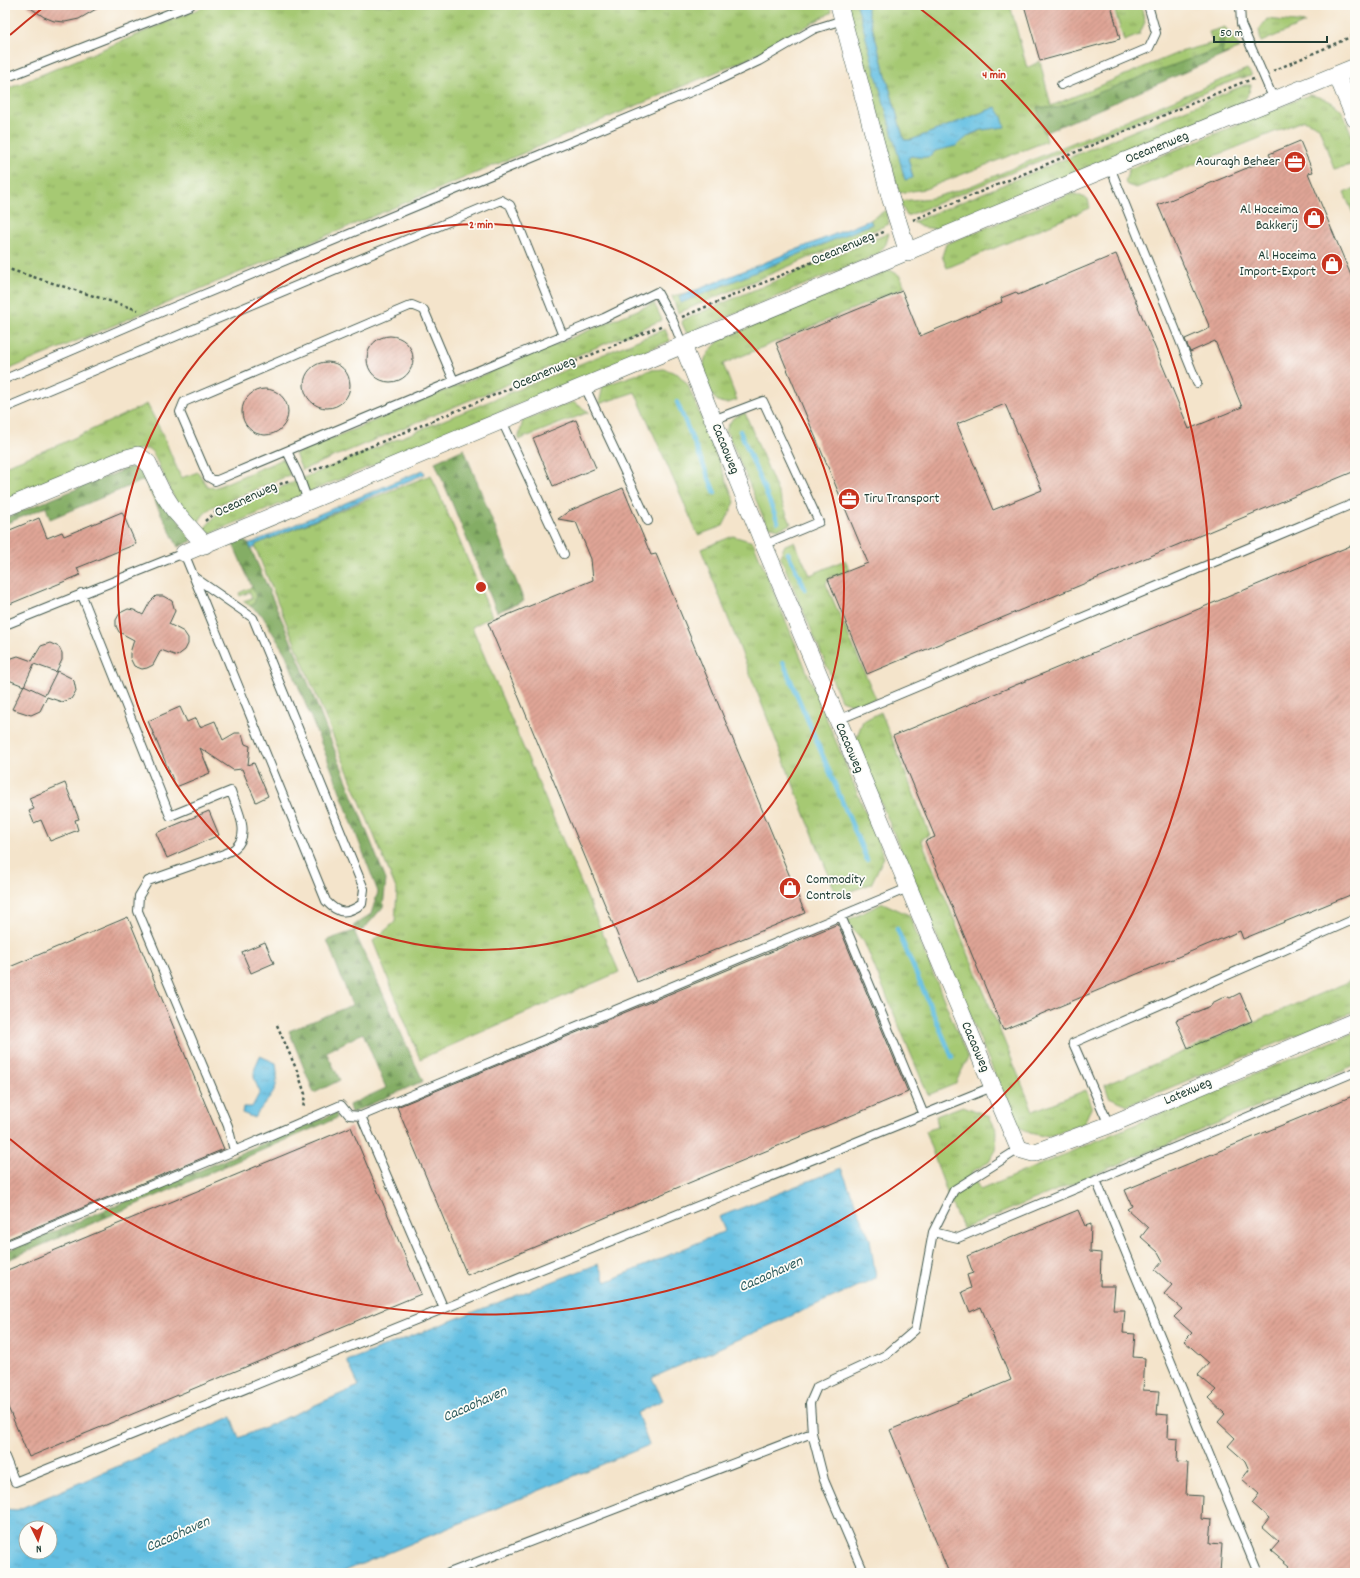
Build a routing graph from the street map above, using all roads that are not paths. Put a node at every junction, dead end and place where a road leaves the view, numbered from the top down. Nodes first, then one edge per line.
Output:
1 (191, 5) edge
2 (1148, 5) edge
3 (1240, 5) edge
4 (841, 13) edge
5 (1355, 67) edge
6 (1337, 75) junction
7 (5, 78) edge
8 (1061, 85) dead end
9 (1274, 100) junction
10 (1355, 118) edge
11 (1110, 167) junction
12 (908, 253) junction
13 (563, 336) junction
14 (683, 346) junction
15 (5, 379) edge
16 (454, 381) junction
17 (1197, 383) dead end
18 (585, 387) junction
19 (5, 408) edge
20 (713, 420) junction
21 (502, 421) junction
22 (287, 451) junction
23 (308, 501) junction
24 (1355, 503) edge
25 (5, 508) edge
26 (648, 521) dead end
27 (200, 538) junction
28 (764, 545) junction
29 (184, 553) junction
30 (564, 554) dead end
31 (194, 577) junction
32 (81, 593) junction
33 (5, 625) edge
34 (838, 720) junction
35 (908, 888) junction
36 (841, 916) junction
37 (1355, 920) edge
38 (1355, 1021) edge
39 (1355, 1072) edge
40 (992, 1087) junction
41 (924, 1115) junction
42 (361, 1116) junction
43 (1109, 1125) junction
44 (1019, 1149) junction
45 (234, 1151) junction
46 (1096, 1180) junction
47 (932, 1232) junction
48 (5, 1246) edge
49 (444, 1309) junction
50 (812, 1433) junction
51 (5, 1456) edge
52 (448, 1573) edge
53 (864, 1573) edge
54 (1258, 1573) edge

1 - 7 lane
2 - 8 lane
3 - 9 lane
4 - 12 street
4 - 15 lane
5 - 6 street, Oceanenweg
6 - 9 street, Oceanenweg
6 - 10 street
9 - 11 street, Oceanenweg
11 - 12 street, Oceanenweg
11 - 17 lane
12 - 14 street, Oceanenweg
13 - 14 lane
13 - 16 lane
13 - 19 lane
14 - 18 street, Oceanenweg
14 - 20 street, Cacaoweg
16 - 22 lane
16 - 22 lane
18 - 21 street, Oceanenweg
18 - 26 lane
20 - 28 street, Cacaoweg
20 - 28 lane
21 - 23 street, Oceanenweg
21 - 30 lane
22 - 23 lane
23 - 27 street, Oceanenweg
24 - 34 lane
25 - 27 street
27 - 29 street, Oceanenweg
28 - 34 street, Cacaoweg
29 - 31 lane
29 - 32 lane
31 - 31 lane
32 - 33 lane
32 - 45 lane
34 - 35 street, Cacaoweg
35 - 36 lane
35 - 40 street, Cacaoweg
36 - 41 lane
36 - 42 lane
37 - 43 lane
38 - 43 street, Latexweg
39 - 46 lane
40 - 41 lane
40 - 44 street, Cacaoweg
41 - 49 lane
42 - 45 lane
42 - 49 lane
43 - 44 street, Latexweg
44 - 47 lane
45 - 48 lane
46 - 47 lane
46 - 54 lane
47 - 50 lane
49 - 51 lane
50 - 52 lane
50 - 53 lane

